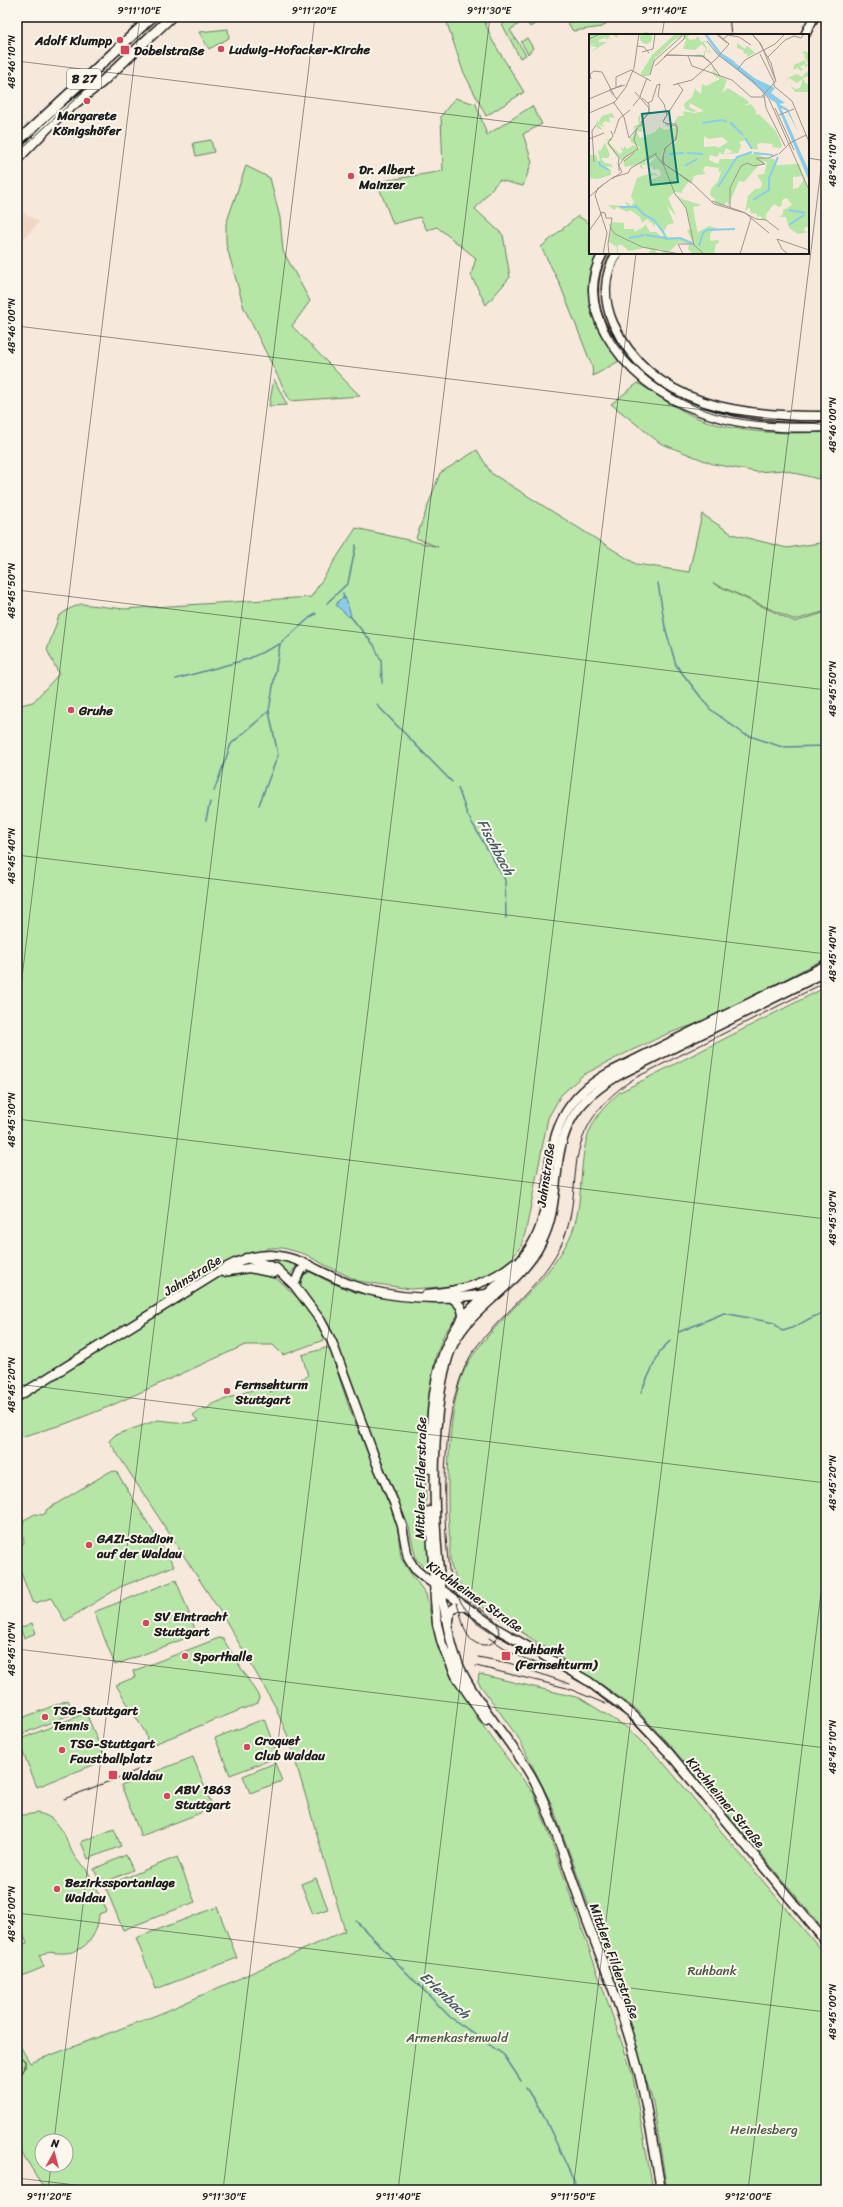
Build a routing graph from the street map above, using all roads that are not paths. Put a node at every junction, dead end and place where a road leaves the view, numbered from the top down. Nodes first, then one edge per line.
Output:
1 (152, 17) edge
2 (171, 17) edge
3 (814, 17) edge
4 (806, 34) edge
5 (17, 142) edge
6 (17, 159) edge
7 (602, 254) edge
8 (616, 254) edge
9 (826, 416) edge
10 (826, 427) edge
11 (826, 965) edge
12 (826, 972) edge
13 (246, 1258) junction
14 (522, 1260) junction
15 (309, 1265) junction
16 (218, 1272) junction
17 (281, 1274) junction
18 (294, 1285) junction
19 (506, 1288) junction
20 (488, 1294) junction
21 (397, 1296) junction
22 (452, 1298) junction
23 (463, 1318) junction
24 (17, 1397) edge
25 (434, 1584) junction
26 (442, 1590) junction
27 (464, 1606) junction
28 (447, 1628) junction
29 (450, 1662) junction
30 (461, 1671) junction
31 (515, 1752) junction
32 (826, 1942) edge
33 (661, 2190) edge

1 - 5 main road, B 27
2 - 6 main road, B 27
3 - 4 main road
7 - 10 main road
8 - 9 main road
11 - 14 main road, Jahnstraße
12 - 19 main road, Jahnstraße
13 - 15 main road, Jahnstraße
13 - 16 main road, Jahnstraße
13 - 17 main road, Kirchheimer Straße
14 - 20 main road, Mittlere Filderstraße
14 - 21 main road, Jahnstraße
15 - 18 main road
15 - 21 main road, Jahnstraße
16 - 17 main road, Kirchheimer Straße
16 - 24 main road, Jahnstraße
17 - 18 main road, Kirchheimer Straße
18 - 25 main road, Kirchheimer Straße
19 - 20 main road, Jahnstraße
19 - 26 main road, Mittlere Filderstraße
20 - 22 main road, Jahnstraße
20 - 23 main road, Mittlere Filderstraße
21 - 22 main road, Jahnstraße
22 - 23 main road
23 - 25 main road, Mittlere Filderstraße
25 - 26 main road, Kirchheimer Straße
25 - 29 main road, Mittlere Filderstraße
26 - 27 main road, Kirchheimer Straße
26 - 28 main road, Mittlere Filderstraße
27 - 28 main road
27 - 32 main road, Kirchheimer Straße
28 - 30 main road, Mittlere Filderstraße
29 - 30 main road
29 - 31 main road, Mittlere Filderstraße
30 - 31 main road, Mittlere Filderstraße
31 - 33 main road, Mittlere Filderstraße

